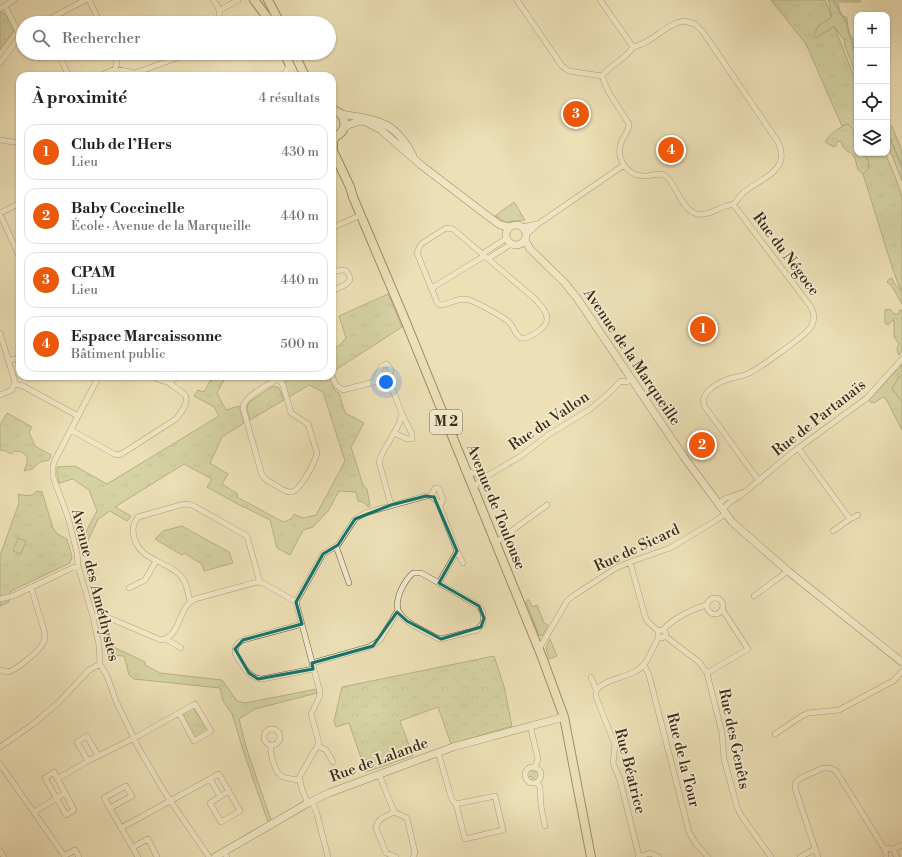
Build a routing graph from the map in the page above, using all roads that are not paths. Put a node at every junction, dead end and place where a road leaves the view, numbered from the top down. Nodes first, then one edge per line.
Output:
1 (14, 0) edge
2 (85, 0) edge
3 (89, 0) edge
4 (214, 0) edge
5 (238, 0) edge
6 (254, 0) edge
7 (268, 0) edge
8 (517, 0) edge
9 (600, 0) edge
10 (2, 8) edge
11 (220, 10) junction
12 (55, 16) edge
13 (97, 16) edge
14 (220, 16) edge
15 (266, 16) edge
16 (276, 16) edge
17 (16, 27) edge
18 (16, 43) edge
19 (634, 47) junction
20 (61, 60) edge
21 (116, 60) edge
22 (171, 60) edge
23 (288, 60) edge
24 (297, 60) edge
25 (0, 63) edge
26 (290, 64) junction
27 (115, 69) junction
28 (67, 72) edge
29 (108, 72) edge
30 (130, 72) edge
31 (138, 72) edge
32 (286, 72) edge
33 (293, 72) edge
34 (303, 72) edge
35 (602, 76) junction
36 (336, 112) edge
37 (341, 114) junction
38 (343, 129) junction
39 (336, 135) edge
40 (0, 140) edge
41 (16, 142) edge
42 (336, 157) edge
43 (414, 158) junction
44 (624, 165) junction
45 (336, 168) edge
46 (353, 197) junction
47 (733, 204) junction
48 (16, 205) edge
49 (0, 213) edge
50 (361, 215) junction
51 (538, 224) junction
52 (336, 226) edge
53 (523, 227) junction
54 (508, 235) junction
55 (524, 240) junction
56 (16, 249) edge
57 (485, 256) junction
58 (336, 271) edge
59 (432, 288) junction
60 (336, 289) edge
61 (0, 333) edge
62 (16, 358) edge
63 (902, 359) edge
64 (9, 361) junction
65 (626, 370) junction
66 (97, 380) edge
67 (160, 380) edge
68 (173, 380) edge
69 (276, 380) edge
70 (282, 380) edge
71 (334, 380) edge
72 (632, 380) junction
73 (387, 381) junction
74 (621, 381) junction
75 (169, 382) junction
76 (375, 382) junction
77 (15, 384) junction
78 (0, 395) edge
79 (402, 414) junction
80 (78, 416) junction
81 (71, 430) junction
82 (394, 432) junction
83 (798, 448) junction
84 (466, 471) junction
85 (487, 476) junction
86 (759, 481) junction
87 (474, 490) junction
88 (747, 491) junction
89 (740, 493) junction
90 (431, 496) junction
91 (712, 496) junction
92 (391, 505) junction
93 (548, 505) dead end
94 (440, 506) junction
95 (722, 510) junction
96 (858, 515) dead end
97 (850, 520) junction
98 (833, 531) dead end
99 (495, 543) junction
100 (336, 546) junction
101 (458, 550) junction
102 (156, 561) junction
103 (630, 562) junction
104 (463, 563) dead end
105 (78, 566) junction
106 (788, 571) junction
107 (260, 583) junction
108 (349, 583) dead end
109 (438, 583) junction
110 (31, 587) junction
111 (129, 588) dead end
112 (754, 596) dead end
113 (0, 599) edge
114 (190, 601) junction
115 (296, 602) junction
116 (707, 605) junction
117 (722, 609) junction
118 (398, 610) junction
119 (93, 617) junction
120 (302, 624) junction
121 (661, 631) junction
122 (665, 636) junction
123 (659, 637) junction
124 (166, 639) junction
125 (181, 648) dead end
126 (539, 648) junction
127 (902, 662) edge
128 (100, 664) junction
129 (644, 665) junction
130 (313, 666) junction
131 (0, 670) edge
132 (902, 672) edge
133 (707, 673) junction
134 (591, 677) dead end
135 (596, 690) junction
136 (179, 713) junction
137 (564, 717) junction
138 (530, 725) junction
139 (775, 734) dead end
140 (133, 739) junction
141 (270, 746) dead end
142 (318, 746) junction
143 (0, 747) edge
144 (438, 752) junction
145 (98, 756) junction
146 (88, 761) junction
147 (333, 762) dead end
148 (0, 764) edge
149 (535, 767) junction
150 (379, 774) junction
151 (57, 779) junction
152 (210, 779) junction
153 (299, 780) junction
154 (537, 783) junction
155 (229, 791) junction
156 (65, 793) junction
157 (220, 796) junction
158 (56, 798) junction
159 (170, 801) junction
160 (310, 802) junction
161 (456, 804) junction
162 (110, 808) junction
163 (34, 812) junction
164 (394, 812) junction
165 (545, 826) dead end
166 (122, 828) junction
167 (902, 845) edge
168 (133, 847) junction
169 (884, 848) junction
170 (815, 849) junction
171 (893, 849) junction
172 (0, 851) edge
173 (225, 855) edge
174 (4, 857) edge
175 (65, 857) edge
176 (79, 857) edge
177 (138, 857) edge
178 (157, 857) edge
179 (210, 857) edge
180 (215, 857) edge
181 (328, 857) edge
182 (396, 857) edge
183 (413, 857) edge
184 (591, 857) edge
185 (639, 857) edge
186 (659, 857) edge
187 (708, 857) edge
188 (771, 857) edge
189 (800, 857) edge
190 (818, 857) edge
191 (886, 857) edge
192 (897, 857) edge

1 - 10 street
2 - 12 street
3 - 13 street
4 - 11 street
5 - 11 street
6 - 15 main road
7 - 16 main road
8 - 35 street
9 - 19 street
10 - 17 street
11 - 14 street
18 - 25 street
19 - 35 street
19 - 47 street
20 - 28 street
21 - 27 street
22 - 31 street
23 - 26 main road
24 - 34 main road
26 - 32 street
26 - 33 main road
27 - 29 street
27 - 30 street
35 - 44 street
36 - 37 main road
37 - 38 main road
37 - 43 street
38 - 39 main road
38 - 43 street
40 - 41 street
42 - 46 main road, Avenue de Toulouse / M 2
43 - 54 street
44 - 47 street
44 - 51 street
45 - 46 main road, Avenue de Toulouse / M 2
46 - 50 main road, Avenue de Toulouse / M 2
47 - 86 street, Rue du Négoce
48 - 49 street
49 - 56 street
50 - 52 street
50 - 84 main road, Avenue de Toulouse / M 2
51 - 53 street
51 - 55 street
53 - 54 street
53 - 55 street
54 - 55 street, Avenue de la Marqueille
54 - 57 street
54 - 57 street
55 - 65 street, Avenue de la Marqueille
57 - 59 street
57 - 59 street
57 - 59 street
58 - 60 street
61 - 64 street
62 - 64 street
63 - 83 street, Rue de Partanaïs
64 - 77 street
65 - 72 street, Avenue de la Marqueille
65 - 74 street, Rue du Vallon
66 - 80 street, Avenue des Améthystes
67 - 75 street
68 - 75 street
69 - 70 street
71 - 76 street
72 - 74 street
72 - 91 street, Avenue de la Marqueille
73 - 76 street
73 - 76 street
73 - 79 street
74 - 85 street, Rue du Vallon
75 - 81 street
77 - 78 street
77 - 80 street
79 - 82 street
79 - 82 street
80 - 81 street, Avenue des Améthystes
81 - 105 street, Avenue des Améthystes
82 - 92 street
83 - 86 street, Rue de Partanaïs
83 - 97 street
84 - 85 street
84 - 87 main road, Avenue de Toulouse / M 2
85 - 87 street, Rue du Vallon
86 - 88 street, Rue de Partanaïs
87 - 99 main road, Avenue de Toulouse / M 2
88 - 89 street, Rue de Partanaïs
88 - 95 street, Rue de Partanaïs
89 - 91 street, Rue de Partanaïs
89 - 95 street, Rue de Partanaïs
90 - 92 street
90 - 94 street
90 - 94 street
91 - 95 street, Avenue de la Marqueille
92 - 100 street
93 - 99 street
94 - 101 street
95 - 103 street, Rue de Sicard
95 - 106 street, Avenue de la Marqueille
96 - 97 street
97 - 98 street
99 - 126 main road, Avenue de Toulouse / M 2
100 - 108 street
100 - 115 street
101 - 104 street
101 - 109 street
102 - 107 street
102 - 111 street
102 - 114 street
103 - 121 street
103 - 126 street, Rue de Sicard
105 - 110 street
105 - 119 street, Avenue des Améthystes
106 - 112 street
106 - 127 street, Avenue de la Marqueille
107 - 114 street
107 - 115 street
109 - 118 street
109 - 118 street
110 - 113 street
110 - 131 street
114 - 124 street
115 - 120 street
116 - 117 street
116 - 117 street
116 - 121 street
117 - 133 street
118 - 130 street
119 - 124 street
119 - 128 street, Avenue des Améthystes
120 - 130 street
120 - 130 street
121 - 122 street
121 - 123 street
122 - 123 street
122 - 133 street, Rue des Genêts
123 - 129 street
124 - 125 street
126 - 137 main road, Avenue de Toulouse / M 2
128 - 140 street, Avenue des Améthystes
128 - 143 street
129 - 135 street
129 - 187 street, Rue de la Tour
130 - 142 street
132 - 139 street
133 - 188 street, Rue des Genêts
134 - 135 street, Rue Béatrice
135 - 185 street, Rue Béatrice
136 - 136 street
136 - 140 street
137 - 138 street, Rue de Lalande
137 - 184 main road, M 2
138 - 144 street, Rue de Lalande
138 - 149 street
140 - 145 street
140 - 159 street, Avenue des Améthystes
141 - 153 street
142 - 147 street
142 - 153 street
144 - 150 street, Rue de Lalande
144 - 161 street
145 - 146 street
145 - 146 street
146 - 151 street
148 - 163 street
149 - 154 street
149 - 154 street
150 - 160 street, Rue de Lalande
150 - 164 street
151 - 156 street
151 - 158 street
152 - 155 street
152 - 157 street
152 - 159 street
153 - 160 street
154 - 165 street
155 - 157 street
155 - 157 street
156 - 158 street
156 - 158 street
158 - 163 street
159 - 166 street
159 - 179 street, Avenue des Améthystes
160 - 173 street, Rue de Lalande
160 - 181 street
161 - 161 street
162 - 162 street
162 - 166 street
163 - 175 street
164 - 182 street
164 - 183 street
166 - 168 street
167 - 171 street
168 - 177 street
168 - 178 street
169 - 170 street
169 - 171 street
169 - 191 street
170 - 189 street
170 - 190 street
171 - 192 street
172 - 174 street
173 - 180 street, Rue de Lalande
175 - 176 street
185 - 186 street

